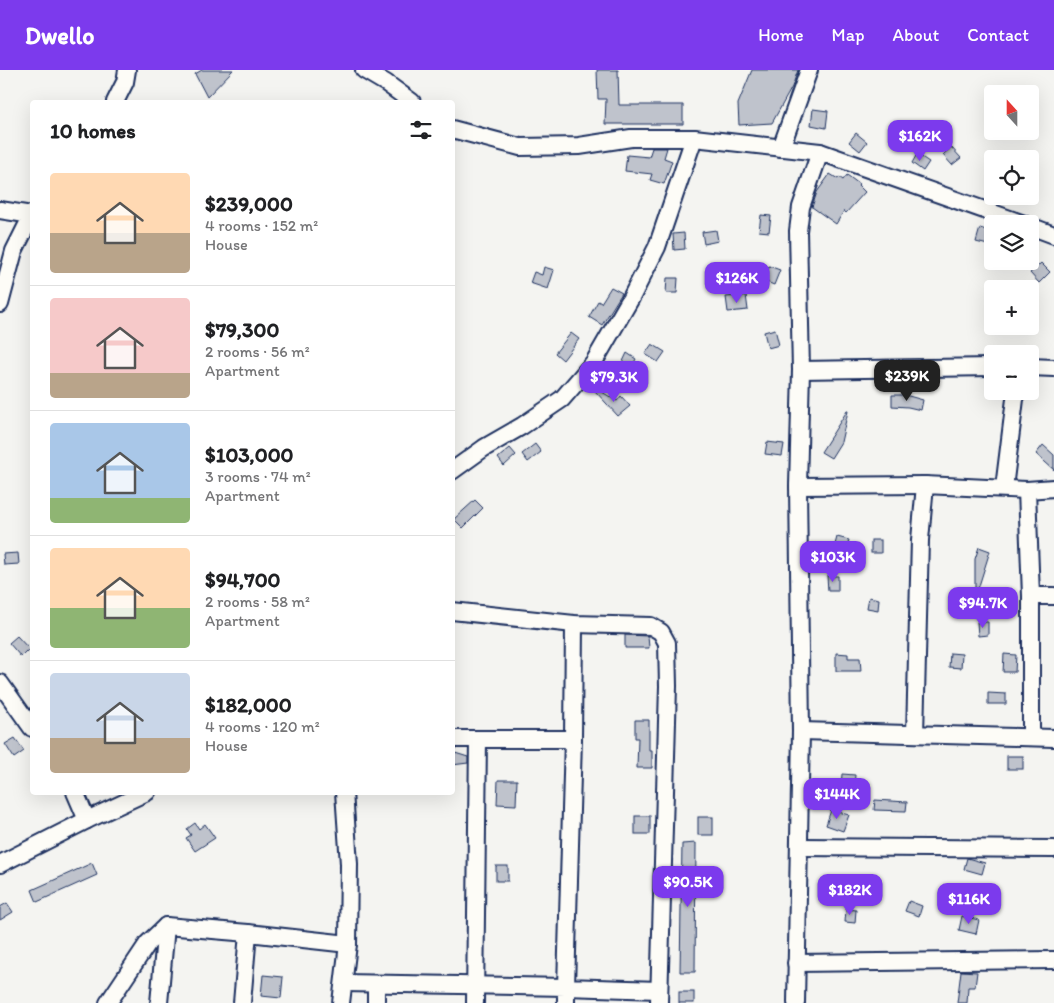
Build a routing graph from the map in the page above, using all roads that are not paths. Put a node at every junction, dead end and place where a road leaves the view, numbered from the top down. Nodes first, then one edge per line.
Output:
1 (127, 70) edge
2 (364, 70) edge
3 (808, 70) edge
4 (117, 100) edge
5 (409, 100) edge
6 (455, 130) edge
7 (694, 138) junction
8 (781, 148) junction
9 (820, 152) junction
10 (0, 210) edge
11 (30, 215) edge
12 (998, 215) edge
13 (30, 219) edge
14 (1039, 229) edge
15 (1054, 234) edge
16 (0, 304) edge
17 (984, 366) edge
18 (1039, 367) edge
19 (1054, 368) edge
20 (802, 370) junction
21 (1015, 400) edge
22 (455, 469) edge
23 (925, 485) junction
24 (798, 486) junction
25 (1004, 488) junction
26 (1054, 488) edge
27 (1027, 490) junction
28 (1031, 596) junction
29 (1054, 596) edge
30 (455, 610) edge
31 (574, 624) junction
32 (0, 683) edge
33 (30, 725) edge
34 (801, 731) junction
35 (915, 734) junction
36 (1031, 736) junction
37 (573, 738) junction
38 (1054, 738) edge
39 (455, 739) edge
40 (478, 739) junction
41 (76, 795) edge
42 (141, 795) edge
43 (344, 795) edge
44 (87, 820) junction
45 (799, 847) junction
46 (1054, 849) edge
47 (0, 864) edge
48 (166, 926) junction
49 (248, 933) junction
50 (348, 944) junction
51 (1054, 960) edge
52 (796, 963) junction
53 (344, 982) junction
54 (376, 984) junction
55 (476, 986) junction
56 (566, 995) edge
57 (659, 997) edge
58 (108, 1003) edge
59 (158, 1003) edge
60 (242, 1003) edge
61 (342, 1003) edge
62 (376, 1003) edge
63 (475, 1003) edge
64 (796, 1003) edge

1 - 4 street
2 - 5 street
3 - 8 street
6 - 7 street
7 - 8 street
7 - 22 street
8 - 9 street
9 - 12 street
9 - 20 street
10 - 11 street
13 - 16 street
14 - 15 street
17 - 20 street
18 - 19 street
20 - 24 street
21 - 25 street
23 - 24 street
23 - 25 street
23 - 35 street
24 - 34 street
25 - 27 street
26 - 27 street
27 - 28 street
28 - 29 street
28 - 36 street
30 - 31 street
31 - 37 street
31 - 57 street
32 - 33 street
34 - 35 street
34 - 45 street
35 - 36 street
36 - 38 street
37 - 40 street
37 - 56 street
39 - 40 street
40 - 55 street
41 - 44 street
42 - 44 street
43 - 50 street
44 - 47 street
45 - 46 street
45 - 52 street
48 - 49 street
48 - 58 street
48 - 59 street
49 - 50 street
49 - 60 street
50 - 53 street
51 - 52 street
52 - 64 street
53 - 54 street
53 - 61 street
54 - 55 street
54 - 62 street
55 - 56 street
55 - 63 street
56 - 57 street

